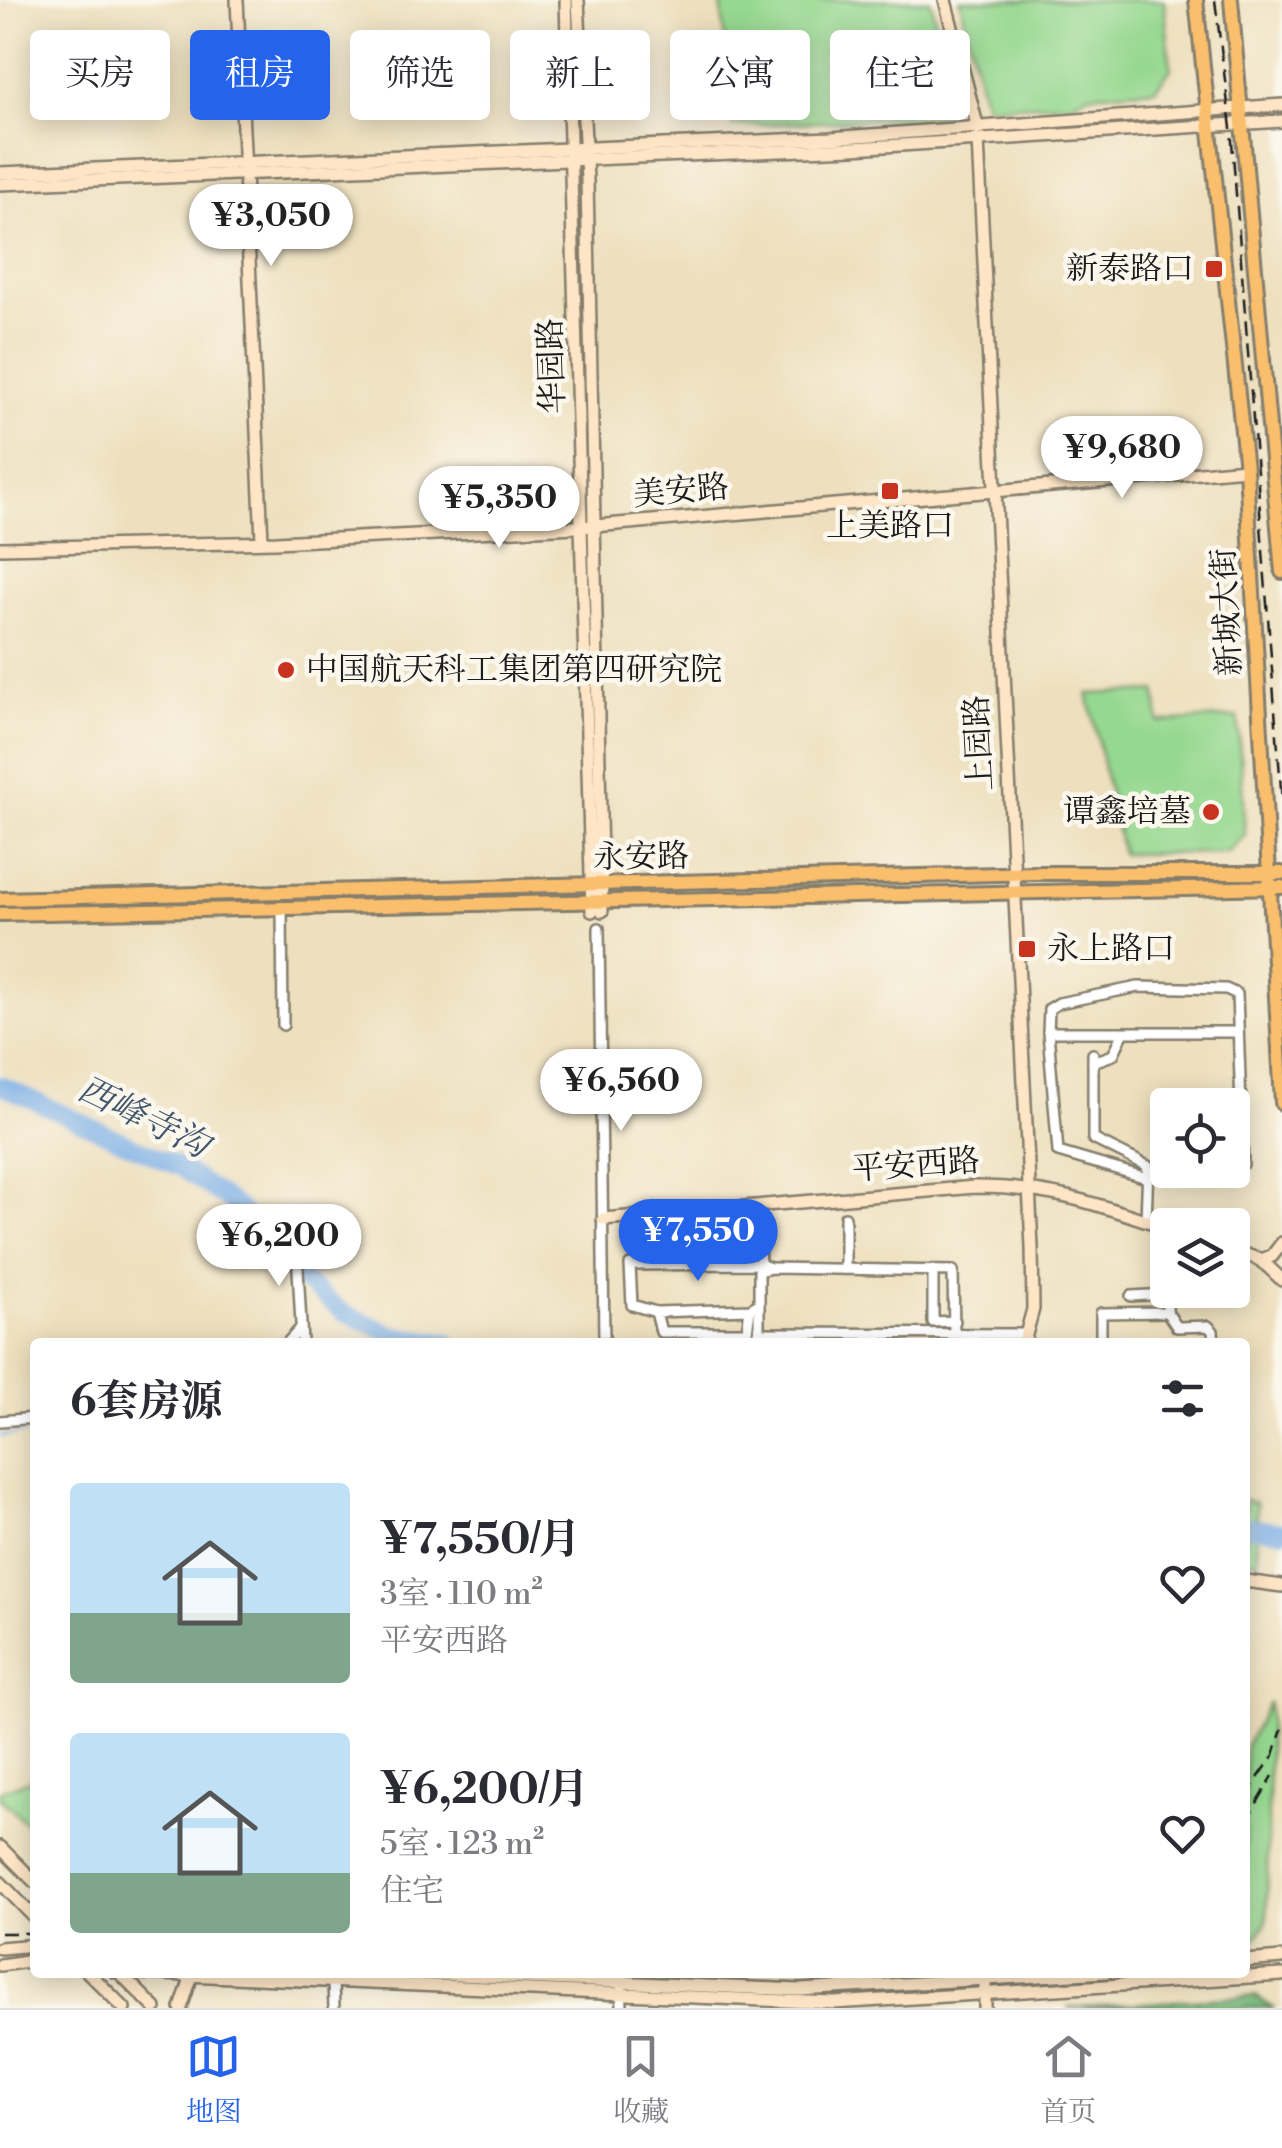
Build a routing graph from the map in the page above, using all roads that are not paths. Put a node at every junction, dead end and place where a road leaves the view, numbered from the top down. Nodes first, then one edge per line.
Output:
1 (237, 0) edge
2 (566, 0) edge
3 (578, 0) edge
4 (945, 0) edge
5 (1196, 0) edge
6 (1230, 0) edge
7 (1282, 105) edge
8 (1241, 107) junction
9 (1207, 108) junction
10 (1282, 121) edge
11 (1243, 124) junction
12 (1209, 126) junction
13 (978, 134) junction
14 (578, 152) junction
15 (245, 169) junction
16 (0, 174) edge
17 (0, 184) edge
18 (1278, 464) edge
19 (1246, 469) junction
20 (995, 491) junction
21 (590, 526) junction
22 (262, 540) junction
23 (0, 548) edge
24 (1282, 572) edge
25 (1013, 874) junction
26 (1276, 880) edge
27 (1013, 892) junction
28 (0, 899) edge
29 (597, 899) junction
30 (282, 907) junction
31 (0, 914) edge
32 (599, 928) dead end
33 (283, 1026) dead end
34 (1048, 1032) junction
35 (1237, 1032) junction
36 (1123, 1034) junction
37 (1239, 1088) edge
38 (1282, 1103) edge
39 (1147, 1175) junction
40 (1150, 1175) edge
41 (1028, 1187) junction
42 (846, 1217) dead end
43 (603, 1219) junction
44 (1146, 1221) junction
45 (1150, 1222) edge
46 (758, 1223) dead end
47 (296, 1233) dead end
48 (1282, 1243) edge
49 (1250, 1256) edge
50 (1261, 1260) junction
51 (765, 1266) junction
52 (844, 1269) junction
53 (933, 1270) junction
54 (1282, 1280) edge
55 (1150, 1295) edge
56 (1131, 1296) dead end
57 (754, 1307) junction
58 (1166, 1308) edge
59 (656, 1312) junction
60 (1166, 1312) junction
61 (955, 1321) junction
62 (301, 1328) junction
63 (954, 1334) junction
64 (292, 1338) edge
65 (302, 1338) edge
66 (604, 1338) edge
67 (759, 1338) edge
68 (829, 1338) edge
69 (1026, 1338) edge
70 (1101, 1338) edge
71 (1214, 1338) edge
72 (30, 1418) edge
73 (0, 1421) edge
74 (1250, 1582) edge
75 (1282, 1586) edge
76 (0, 1847) edge
77 (30, 1877) edge
78 (0, 1882) edge
79 (30, 1913) edge
80 (30, 1945) edge
81 (0, 1948) edge
82 (1282, 1958) edge
83 (30, 1961) edge
84 (1250, 1961) edge
85 (0, 1965) edge
86 (1282, 1975) edge
87 (1250, 1976) edge
88 (94, 1978) edge
89 (123, 1978) edge
90 (191, 1978) joint
91 (467, 1978) edge
92 (1040, 1978) edge
93 (1171, 1978) edge
94 (333, 1983) junction
95 (985, 1983) edge
96 (621, 1990) edge
97 (124, 2008) edge
98 (154, 2008) edge
99 (181, 2008) edge
100 (334, 2008) edge
101 (986, 2008) edge

1 - 15 street
2 - 14 street, 华园路
3 - 14 street, 华园路
4 - 13 street, 上园路
5 - 9 main road, 新城大街
6 - 8 main road, 新城大街
7 - 8 street
8 - 9 street
8 - 11 main road, 新城大街
9 - 12 main road, 新城大街
9 - 13 street
10 - 11 street
11 - 12 street
11 - 18 main road, 新城大街
12 - 13 street
12 - 19 main road, 新城大街
13 - 14 street
13 - 20 street, 上园路
14 - 15 street
14 - 21 street, 华园路
15 - 16 street
15 - 17 street
15 - 22 street
18 - 24 main road, 新城大街
19 - 20 street, 美安路
19 - 26 main road, 新城大街
20 - 21 street, 美安路
20 - 25 street, 上园路
21 - 22 street, 美安路
21 - 29 street, 华园路
22 - 23 street, 美安路
25 - 26 main road, 永安路
25 - 27 street, 上园路
25 - 29 main road, 永安路
26 - 27 main road, 永安路
26 - 38 main road, 新城大街
27 - 29 main road, 永安路
27 - 41 street, 上园路
28 - 29 main road, 永安路
29 - 30 main road, 永安路
30 - 31 main road, 永安路
30 - 33 street
32 - 43 street
34 - 35 street
34 - 36 street
34 - 39 street
35 - 36 street
35 - 37 street
36 - 39 street
39 - 40 street
39 - 44 street
41 - 43 street, 平安西路
41 - 44 street, 平安西路
41 - 69 street, 上园路
42 - 52 street
43 - 66 street
44 - 45 street, 平安西路
46 - 51 street
47 - 62 street
48 - 50 street
49 - 50 street
50 - 54 street
51 - 52 street
51 - 57 street
51 - 59 street
52 - 53 street
53 - 61 street
53 - 61 street
55 - 56 street
57 - 59 street
57 - 59 street
57 - 67 street
58 - 60 street
60 - 70 street
60 - 71 street
61 - 63 street
62 - 64 street
62 - 65 street
63 - 68 street
63 - 69 street
67 - 68 street
72 - 73 street
74 - 75 street
76 - 77 street
78 - 79 street
80 - 81 street
82 - 84 street
83 - 85 street
86 - 87 street
88 - 97 street
89 - 98 street
90 - 94 street
90 - 99 street
91 - 96 street
92 - 95 street
93 - 95 street
94 - 96 street
94 - 100 street
95 - 96 street
95 - 101 street

